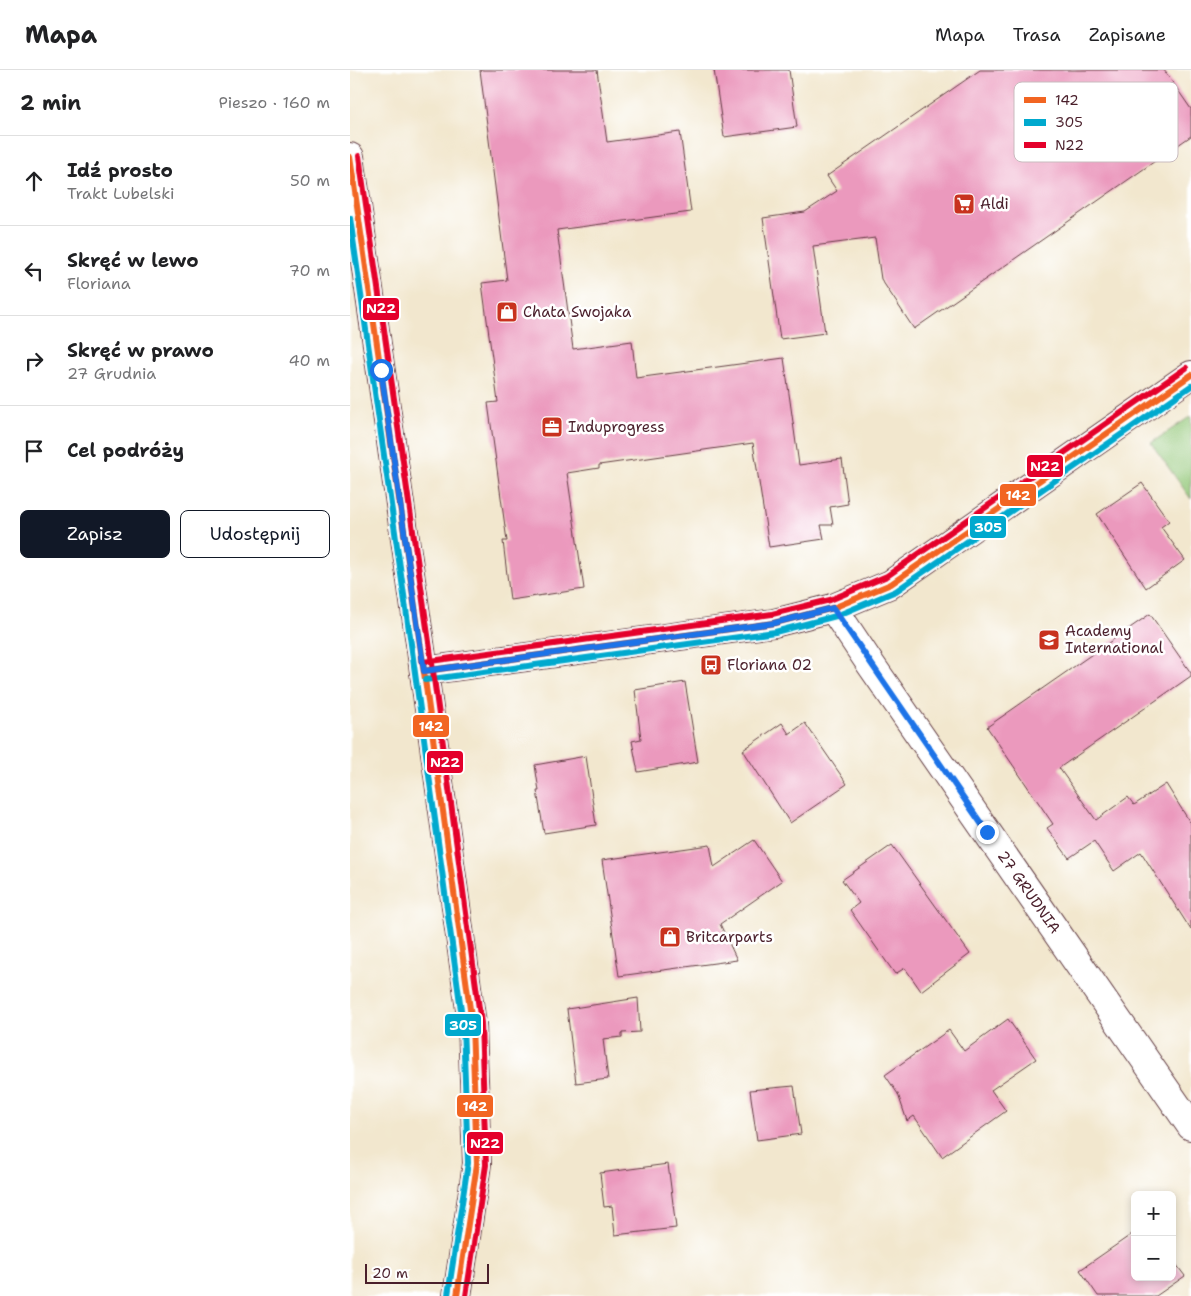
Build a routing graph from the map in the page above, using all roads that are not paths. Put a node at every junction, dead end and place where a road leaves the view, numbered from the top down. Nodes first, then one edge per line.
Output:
1 (350, 157) edge
2 (1191, 375) edge
3 (833, 608) junction
4 (424, 671) junction
5 (1191, 1126) edge
6 (457, 1296) edge

1 - 4 street
2 - 3 street
3 - 4 street
3 - 5 street, 27 GRUDNIA
4 - 6 street

